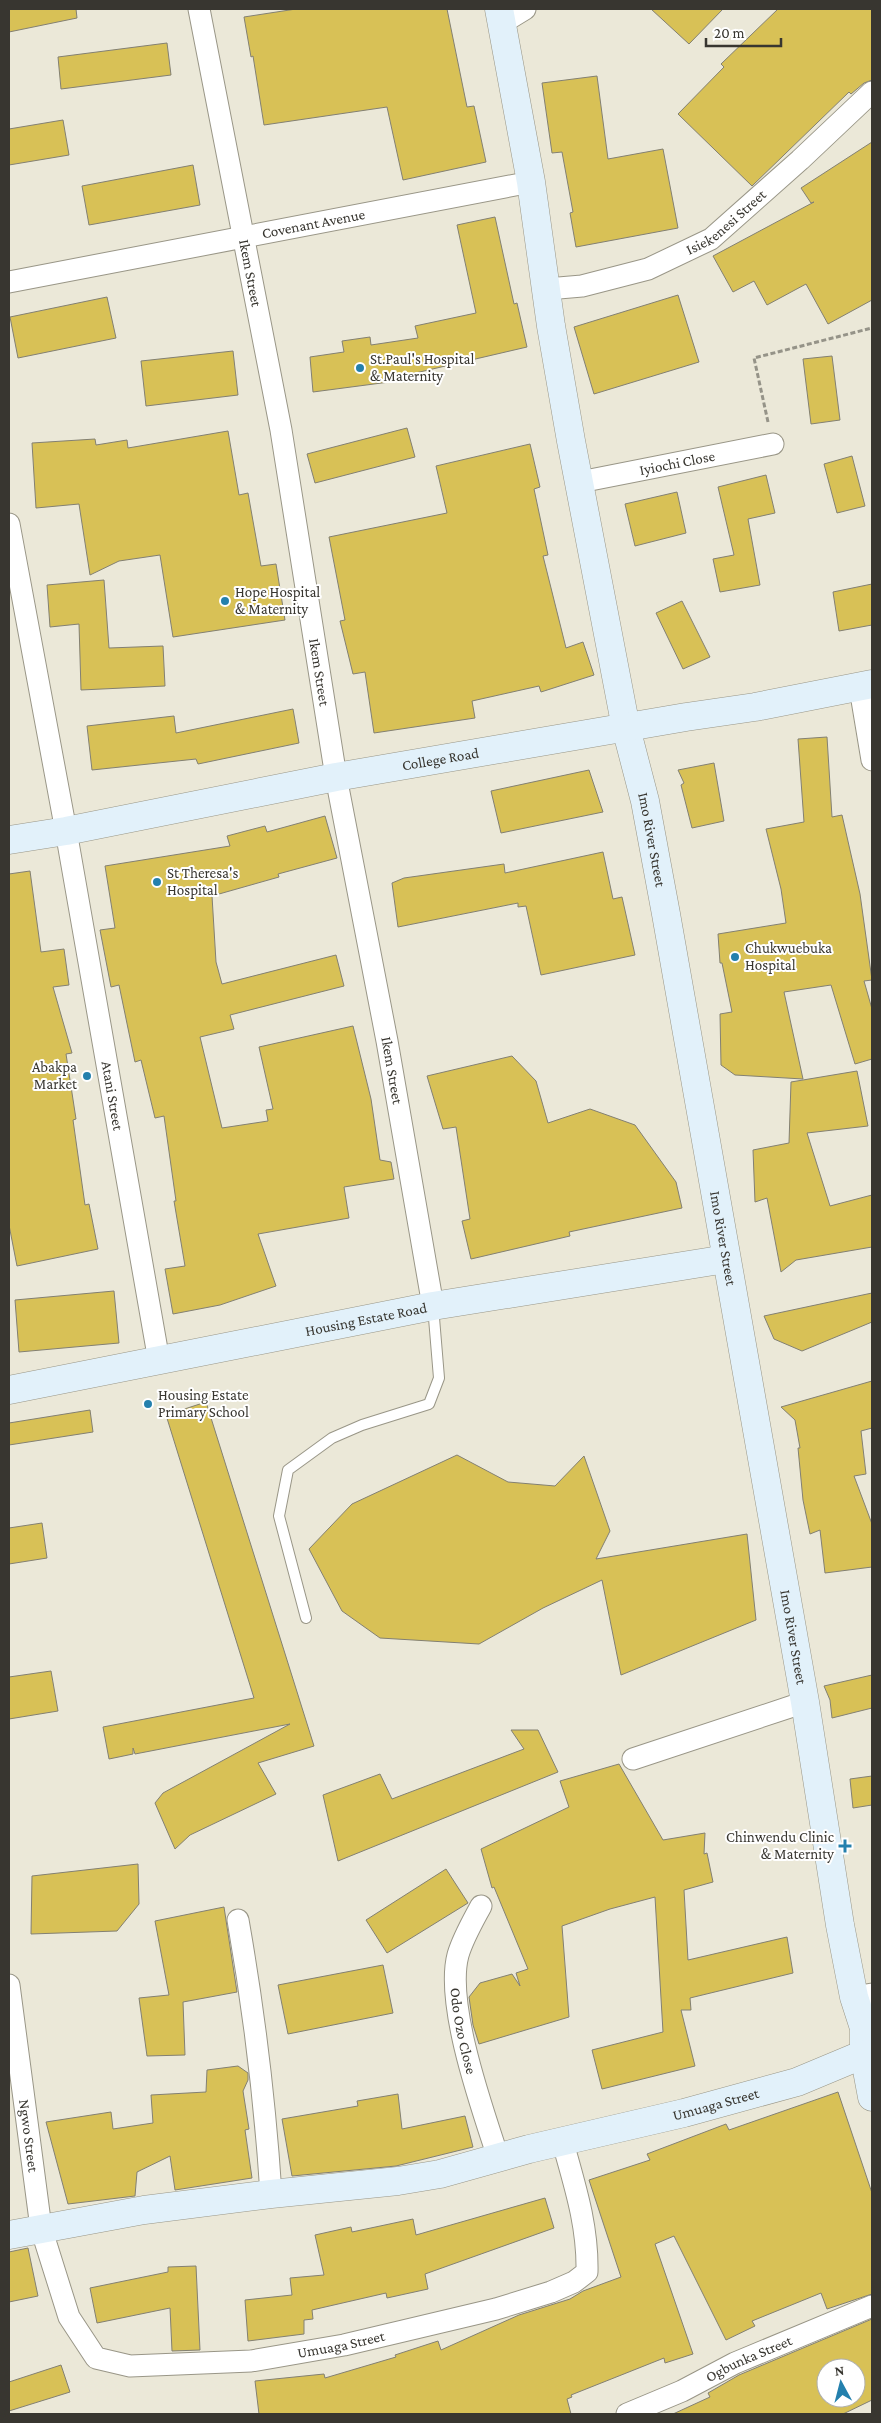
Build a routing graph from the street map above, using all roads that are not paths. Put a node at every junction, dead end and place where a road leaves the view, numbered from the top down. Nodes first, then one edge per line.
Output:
1 (199, 9) edge
2 (526, 9) edge
3 (501, 16) edge
4 (872, 92) edge
5 (530, 182) junction
6 (242, 236) junction
7 (9, 282) edge
8 (547, 288) junction
9 (773, 444) road end
10 (580, 482) junction
11 (9, 524) edge
12 (866, 686) edge
13 (626, 728) junction
14 (872, 760) edge
15 (336, 777) junction
16 (66, 832) junction
17 (9, 840) edge
18 (726, 1259) junction
19 (433, 1306) junction
20 (159, 1360) junction
21 (9, 1390) edge
22 (306, 1618) dead end
23 (805, 1702) junction
24 (633, 1759) dead end
25 (480, 1906) dead end
26 (238, 1920) dead end
27 (9, 1985) edge
28 (863, 1996) edge
29 (864, 2054) junction
30 (872, 2097) edge
31 (563, 2143) junction
32 (498, 2157) junction
33 (270, 2194) junction
34 (42, 2228) junction
35 (9, 2235) edge
36 (872, 2306) edge
37 (627, 2414) edge

1 - 6 street, Ikem Street
2 - 3 street
3 - 5 street, Imo River Street
4 - 8 street, Isiekenesi Street
5 - 6 street, Covenant Avenue
5 - 8 street, Imo River Street
6 - 7 street, Covenant Avenue
6 - 15 street, Ikem Street
8 - 10 street, Imo River Street
9 - 10 street, Iyiochi Close
10 - 13 street, Imo River Street
11 - 16 street, Atani Street
12 - 13 street, College Road
12 - 14 street
13 - 15 street, College Road
13 - 18 street, Imo River Street
15 - 16 street, College Road
15 - 19 street, Ikem Street
16 - 17 street, College Road
16 - 20 street, Atani Street
18 - 19 street, Housing Estate Road
18 - 23 street, Imo River Street
19 - 20 street, Housing Estate Road
19 - 22 lane
20 - 21 street, Housing Estate Road
23 - 24 street
23 - 28 street, Imo River Street
25 - 32 street, Odo Ozo Close
26 - 33 street
27 - 34 street, Ngwo Street
28 - 29 street, Imo River Street
29 - 30 street, Imo River Street
29 - 31 street, Umuaga Street
31 - 32 street, Umuaga Street
31 - 34 street, Umuaga Street
32 - 33 street, Umuaga Street
33 - 34 street, Umuaga Street
34 - 35 street, Umuaga Street
36 - 37 street, Ogbunka Street

